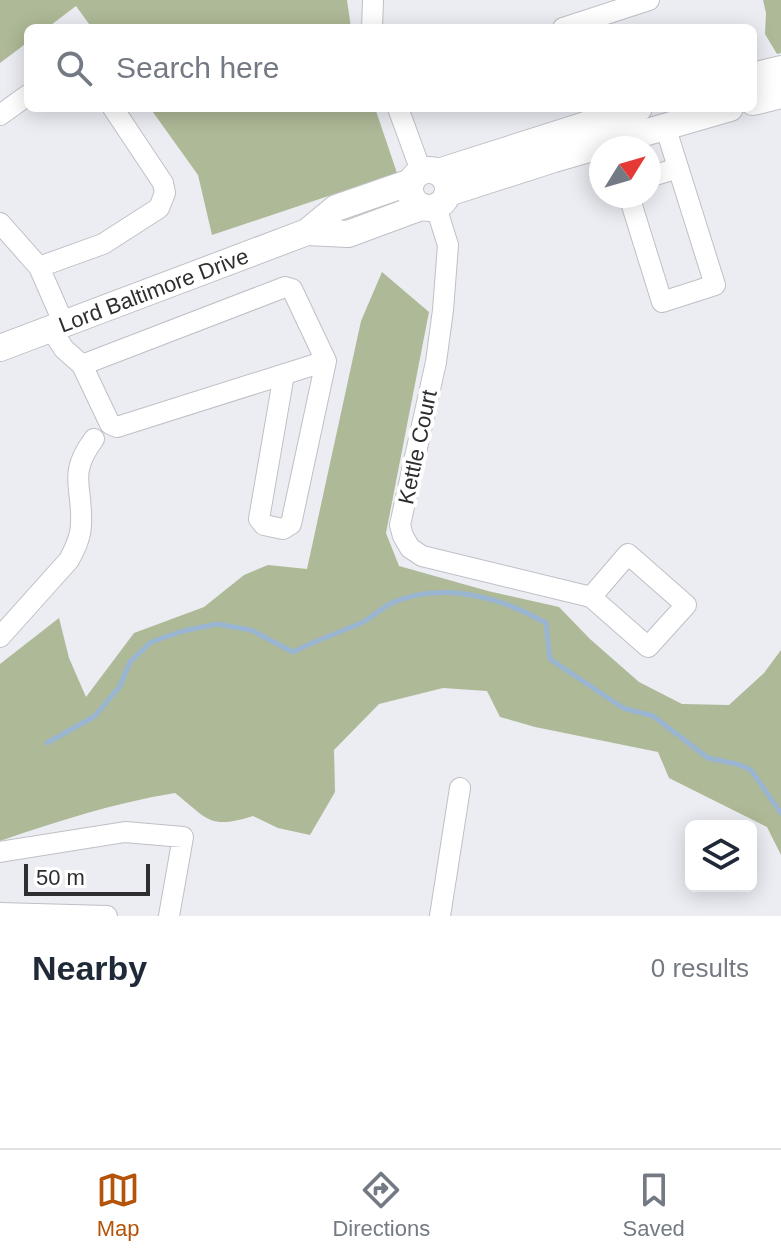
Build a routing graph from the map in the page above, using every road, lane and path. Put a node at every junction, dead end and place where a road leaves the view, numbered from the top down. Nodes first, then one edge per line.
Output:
1 (373, 0) edge
2 (649, 0) edge
3 (372, 24) edge
4 (575, 24) edge
5 (781, 69) edge
6 (757, 75) edge
7 (781, 95) edge
8 (24, 98) edge
9 (757, 101) edge
10 (116, 112) edge
11 (400, 112) edge
12 (629, 112) edge
13 (716, 112) edge
14 (0, 115) edge
15 (665, 126) junction
16 (678, 168) junction
17 (661, 173) edge
18 (429, 189) junction
19 (633, 208) edge
20 (0, 223) edge
21 (39, 267) junction
22 (57, 327) junction
23 (0, 348) edge
24 (326, 361) junction
25 (82, 365) junction
26 (284, 374) junction
27 (94, 439) dead end
28 (591, 597) junction
29 (0, 637) edge
30 (460, 788) dead end
31 (0, 852) edge
32 (0, 913) edge
33 (107, 916) edge
34 (169, 916) edge
35 (440, 916) edge

1 - 3 street
2 - 4 street
5 - 6 main road
7 - 9 main road
8 - 14 street
10 - 21 street
11 - 18 street
12 - 18 main road, Lord Baltimore Drive
13 - 15 main road, Lord Baltimore Drive
15 - 16 street
15 - 18 main road, Lord Baltimore Drive
16 - 17 street
16 - 19 street
18 - 22 main road, Lord Baltimore Drive
18 - 28 street, Kettle Court
20 - 21 street
21 - 22 street
22 - 23 main road, Lord Baltimore Drive
22 - 25 street
24 - 25 street
24 - 26 street
24 - 26 street
25 - 26 street
27 - 29 street
28 - 28 street, Kettle Court
30 - 35 street
31 - 34 street
32 - 33 street

